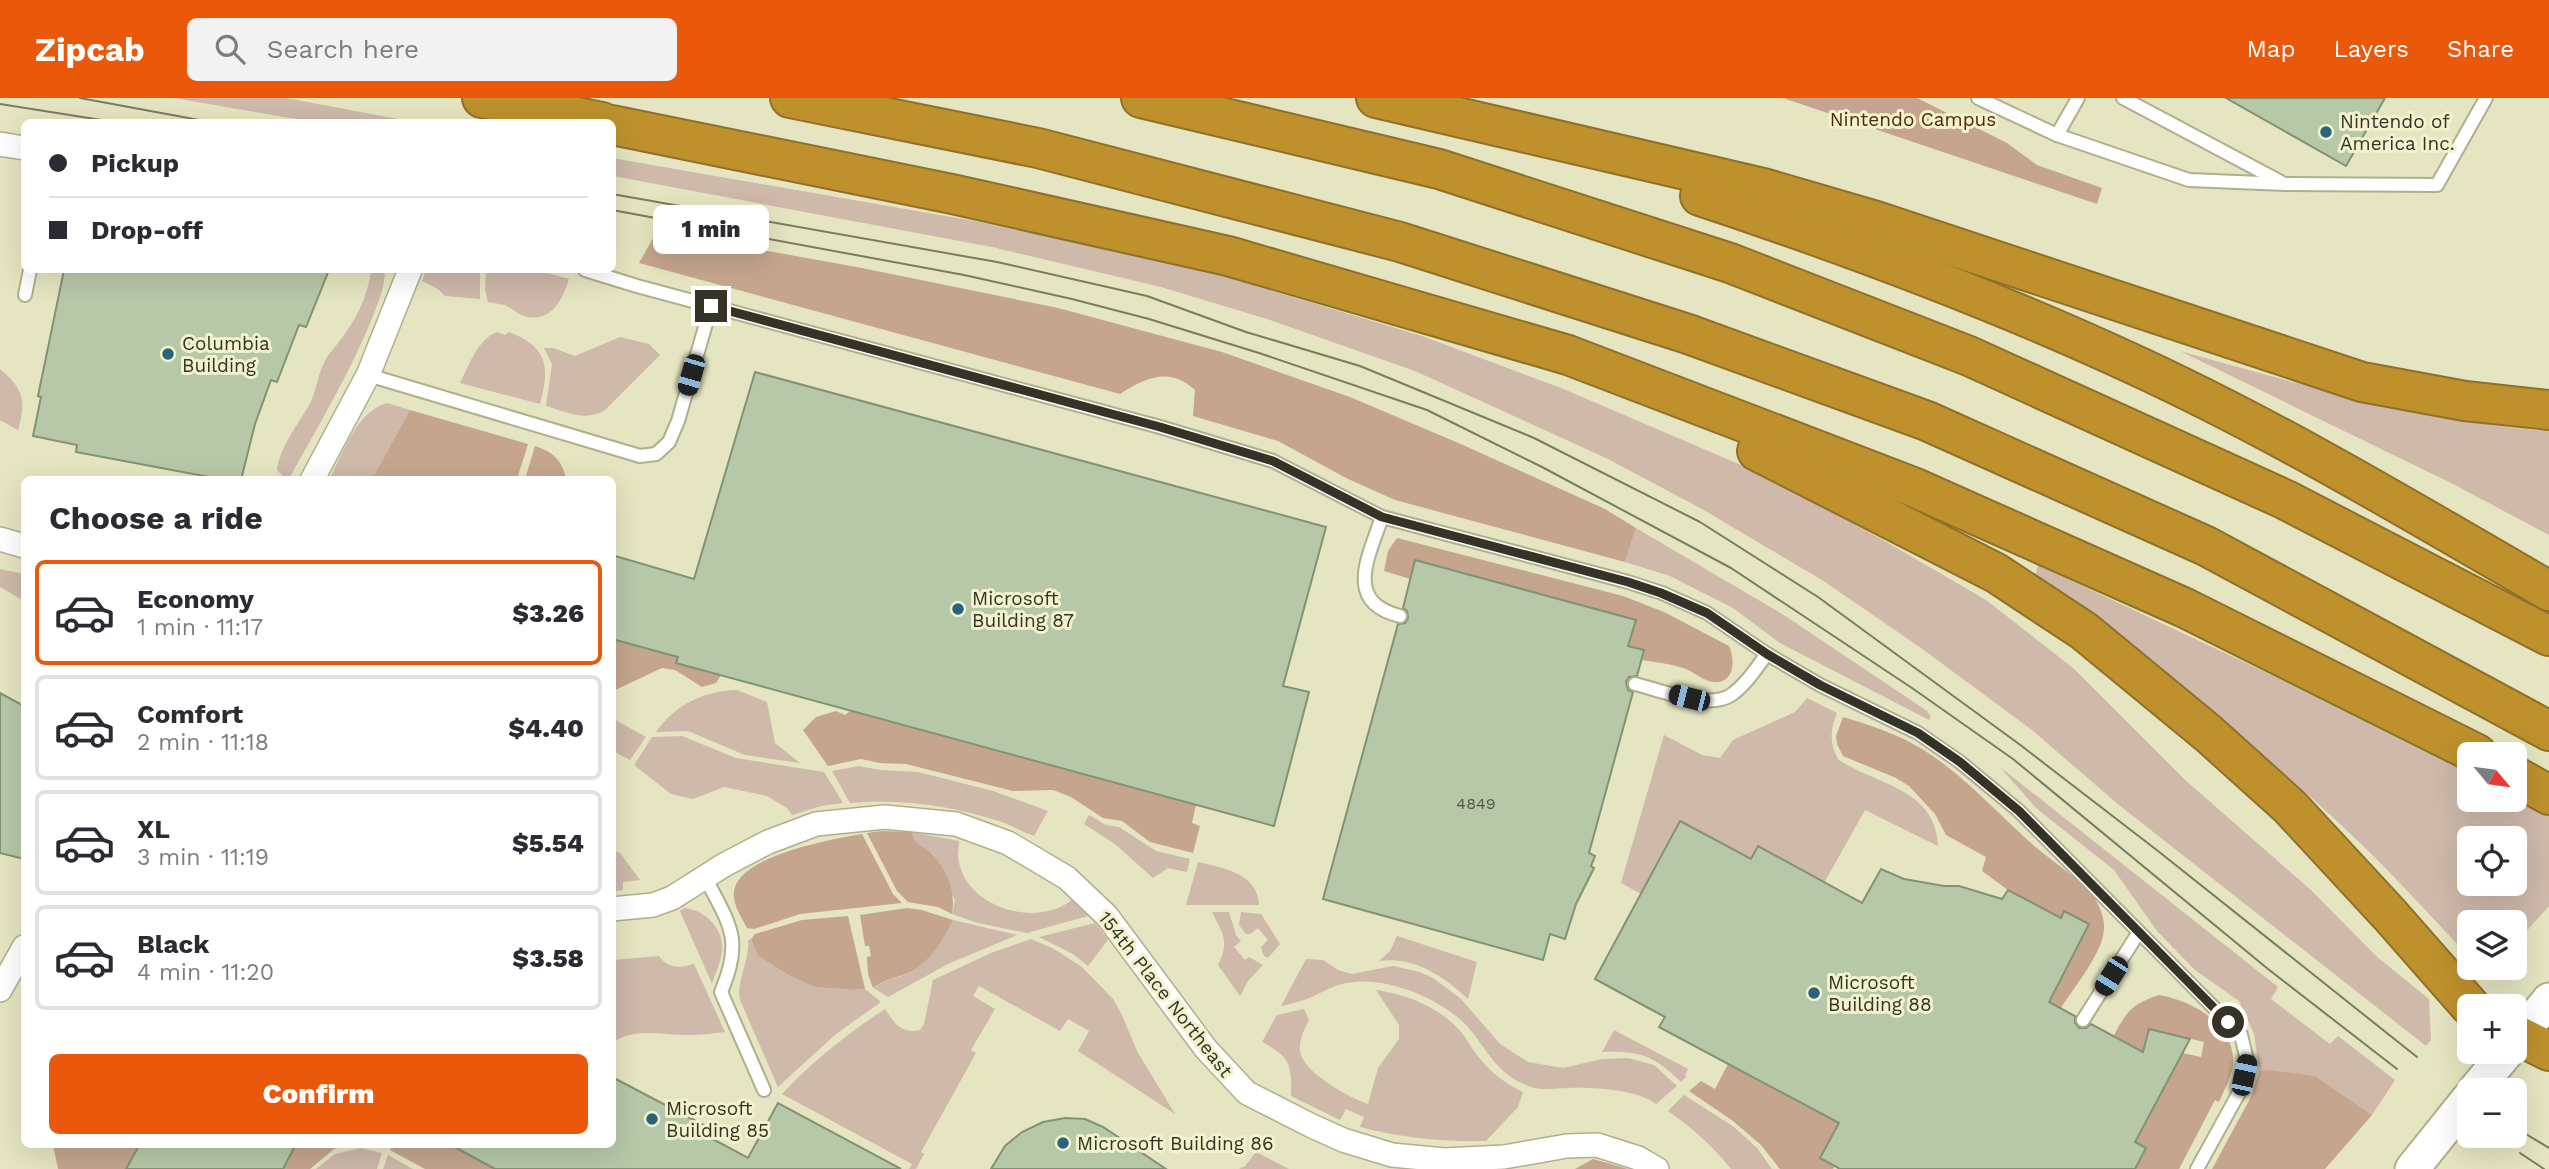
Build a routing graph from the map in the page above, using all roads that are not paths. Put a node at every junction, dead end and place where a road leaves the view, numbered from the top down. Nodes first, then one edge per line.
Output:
1 (482, 98) edge
2 (789, 98) edge
3 (1142, 98) edge
4 (1376, 98) edge
5 (2078, 98) edge
6 (2123, 98) edge
7 (2486, 98) edge
8 (1987, 100) edge
9 (587, 119) edge
10 (1468, 120) junction
11 (616, 126) edge
12 (2057, 135) junction
13 (0, 144) edge
14 (21, 148) edge
15 (2285, 184) junction
16 (29, 273) edge
17 (409, 273) edge
18 (596, 273) edge
19 (25, 295) dead end
20 (711, 306) junction
21 (1568, 355) junction
22 (368, 375) junction
23 (2549, 410) edge
24 (314, 476) edge
25 (1382, 517) junction
26 (0, 539) edge
27 (21, 546) edge
28 (2549, 591) edge
29 (1400, 616) dead end
30 (2549, 636) edge
31 (1767, 654) junction
32 (1635, 684) dead end
33 (2549, 731) edge
34 (2457, 744) edge
35 (2527, 783) edge
36 (2549, 795) edge
37 (705, 877) junction
38 (616, 909) edge
39 (2139, 932) junction
40 (21, 955) edge
41 (12, 980) edge
42 (2460, 994) edge
43 (2549, 1000) edge
44 (2083, 1020) dead end
45 (2527, 1034) edge
46 (2500, 1064) edge
47 (2487, 1078) edge
48 (764, 1090) dead end
49 (2457, 1113) edge
50 (1657, 1169) edge
51 (2197, 1169) edge
52 (2412, 1169) edge

1 - 9 highway
2 - 33 highway
3 - 30 highway
4 - 10 highway
5 - 12 lane
6 - 15 lane
7 - 15 lane
8 - 12 lane
10 - 23 highway
10 - 28 highway
11 - 21 highway
12 - 15 lane
13 - 14 street
16 - 19 lane
17 - 22 street
18 - 20 lane
20 - 22 lane
20 - 25 lane
21 - 34 highway
21 - 42 highway
22 - 24 street
25 - 29 lane
25 - 31 lane
26 - 27 street
31 - 32 lane
31 - 39 lane
35 - 36 highway
37 - 38 street, 154th Place Northeast
37 - 48 lane
37 - 50 street, 154th Place Northeast
39 - 44 lane
39 - 51 lane
40 - 41 street
43 - 45 main road
46 - 47 main road
49 - 52 main road

